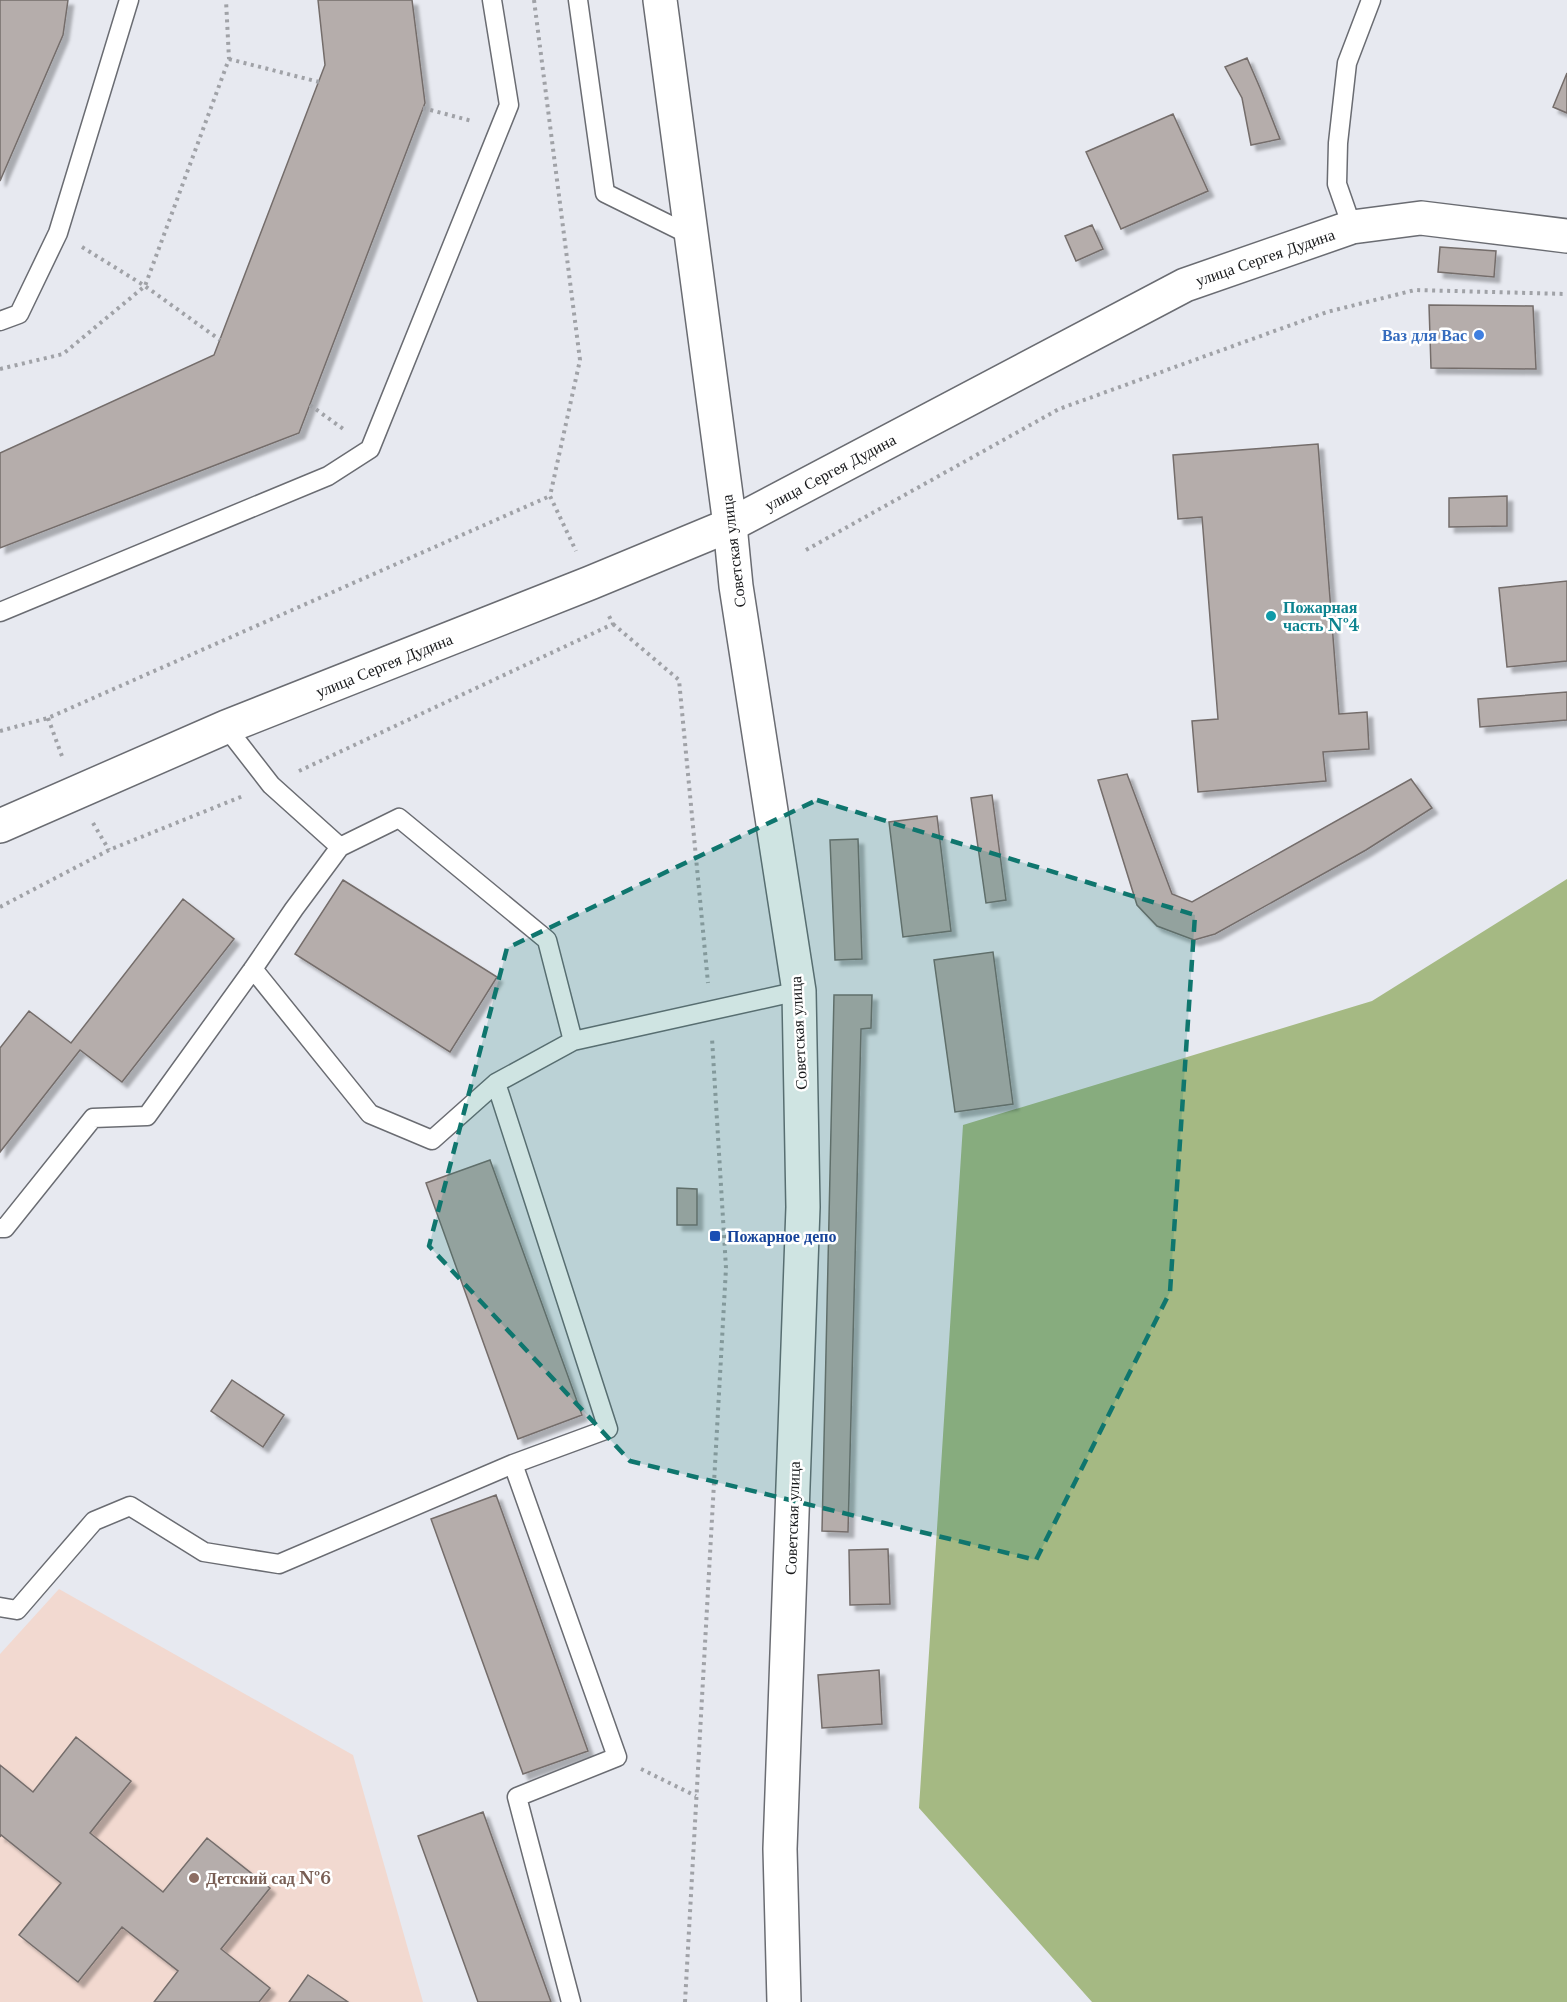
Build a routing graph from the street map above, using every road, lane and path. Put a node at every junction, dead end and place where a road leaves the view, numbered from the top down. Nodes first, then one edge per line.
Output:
1 (129, 0) edge
2 (226, 0) edge
3 (492, 0) edge
4 (534, 0) edge
5 (578, 0) edge
6 (660, 0) edge
7 (1371, 0) edge
8 (229, 59) junction
9 (319, 82) dead end
10 (423, 108) dead end
11 (499, 128) junction
12 (1352, 227) junction
13 (58, 233) junction
14 (692, 236) junction
15 (1567, 236) edge
16 (145, 286) junction
17 (1567, 294) edge
18 (0, 321) edge
19 (220, 340) dead end
20 (0, 369) edge
21 (310, 405) dead end
22 (370, 449) junction
23 (550, 496) junction
24 (730, 525) junction
25 (806, 550) dead end
26 (590, 583) junction
27 (0, 612) edge
28 (614, 624) junction
29 (226, 727) junction
30 (0, 731) edge
31 (271, 785) junction
32 (0, 826) edge
33 (340, 847) junction
34 (0, 908) edge
35 (253, 969) junction
36 (799, 990) junction
37 (711, 1010) junction
38 (573, 1041) junction
39 (496, 1083) junction
40 (0, 1227) edge
41 (513, 1464) junction
42 (0, 1607) edge
43 (617, 1757) junction
44 (696, 1796) junction
45 (571, 2002) edge
46 (685, 2002) edge
47 (784, 2002) edge

1 - 13 lane
2 - 8 path
3 - 11 lane
4 - 23 path
5 - 14 lane
6 - 14 street, Советская улица
7 - 12 lane
8 - 9 path
8 - 16 path
10 - 11 path
11 - 22 lane
12 - 15 street, улица Сергея Дудина
12 - 24 street, улица Сергея Дудина
13 - 16 path
13 - 18 lane
14 - 24 street, Советская улица
16 - 19 path
16 - 20 path
17 - 25 path
21 - 22 path
22 - 27 lane
23 - 26 path
23 - 30 path
24 - 26 street, улица Сергея Дудина
24 - 36 street, Советская улица
26 - 28 path
26 - 29 street, улица Сергея Дудина
28 - 31 path
28 - 37 path
29 - 31 lane
29 - 32 street, улица Сергея Дудина
31 - 33 lane
31 - 34 path
33 - 35 lane
33 - 38 lane
35 - 39 lane
35 - 40 lane
36 - 37 lane
36 - 47 street, Советская улица
37 - 38 lane
37 - 44 path
38 - 39 lane
39 - 41 lane
41 - 42 lane
41 - 43 lane
43 - 44 path
43 - 45 lane
44 - 46 path

